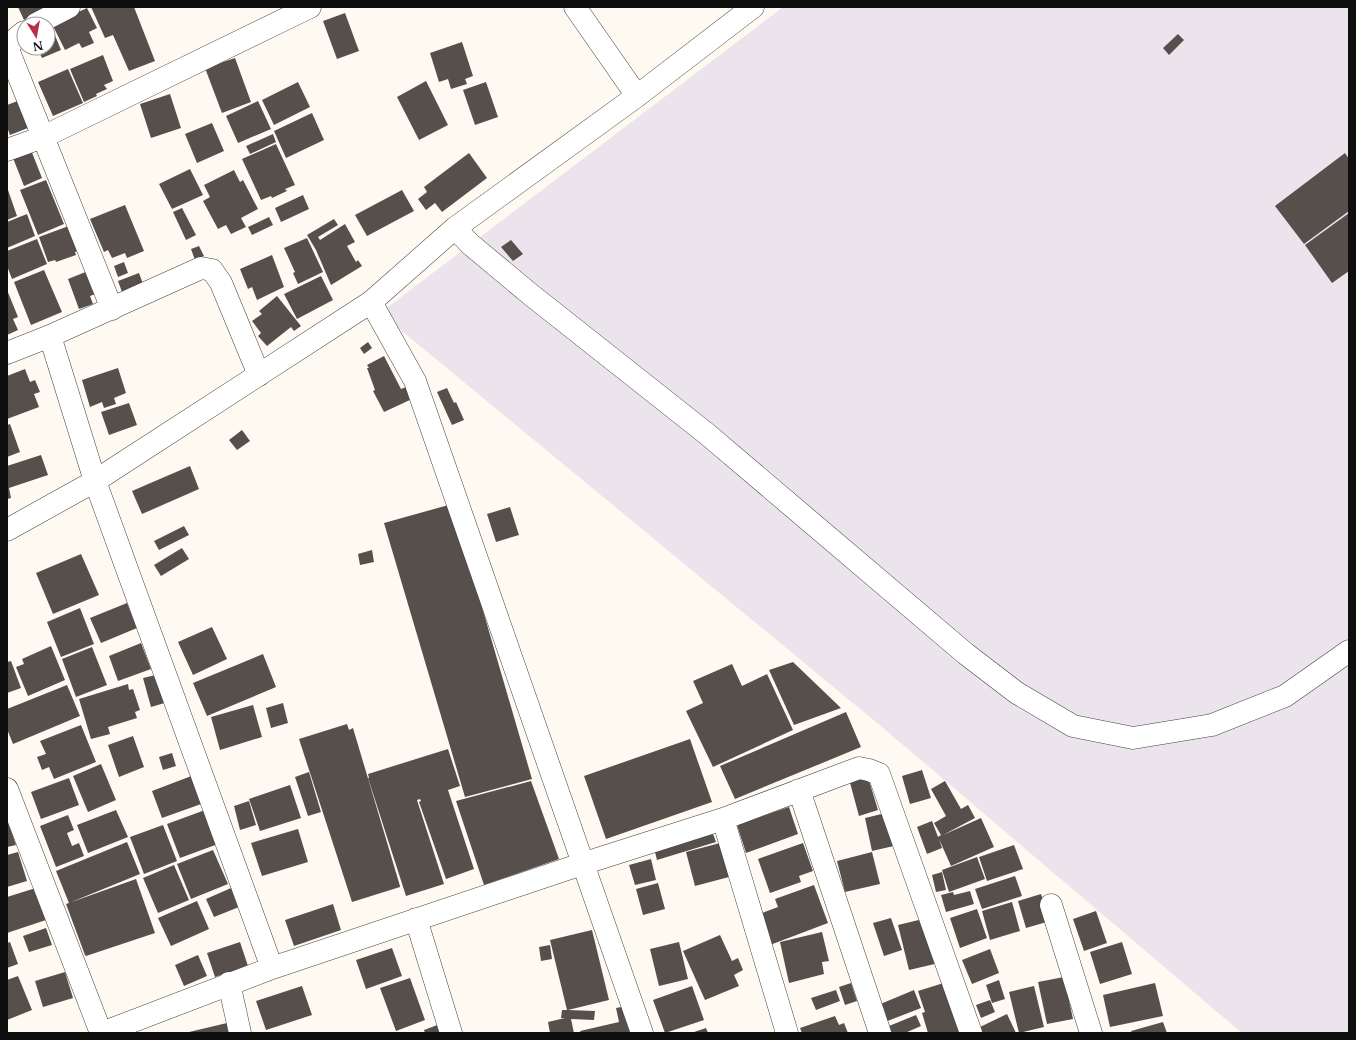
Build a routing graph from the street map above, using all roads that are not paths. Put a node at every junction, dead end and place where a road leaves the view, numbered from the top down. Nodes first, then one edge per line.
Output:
1 (70, 7) edge
2 (310, 7) edge
3 (575, 7) edge
4 (753, 7) edge
5 (52, 16) edge
6 (16, 39) edge
7 (7, 46) edge
8 (637, 96) junction
9 (43, 136) junction
10 (7, 150) edge
11 (455, 228) junction
12 (371, 302) junction
13 (112, 309) junction
14 (50, 336) junction
15 (7, 353) edge
16 (259, 374) junction
17 (95, 481) junction
18 (7, 530) edge
19 (1349, 651) edge
20 (7, 789) edge
21 (799, 790) junction
22 (723, 819) junction
23 (582, 864) junction
24 (1051, 905) dead end
25 (416, 919) junction
26 (272, 968) junction
27 (229, 983) junction
28 (101, 1033) edge
29 (240, 1033) edge
30 (451, 1033) edge
31 (642, 1033) edge
32 (787, 1033) edge
33 (880, 1033) edge
34 (972, 1033) edge
35 (1091, 1033) edge

1 - 5 street
2 - 9 street
3 - 8 street
4 - 8 street
6 - 7 street
7 - 9 street
8 - 11 street
9 - 10 street
9 - 13 street
11 - 12 street
11 - 19 street
12 - 16 street
12 - 23 street
13 - 14 street
13 - 16 street
14 - 15 street
14 - 17 street
16 - 17 street
17 - 18 street
17 - 26 street
20 - 28 street
21 - 22 street
21 - 33 street
21 - 34 street
22 - 23 street
22 - 32 street
23 - 25 street
23 - 31 street
24 - 35 street
25 - 26 street
25 - 30 street
26 - 27 street
27 - 28 street
27 - 29 street

